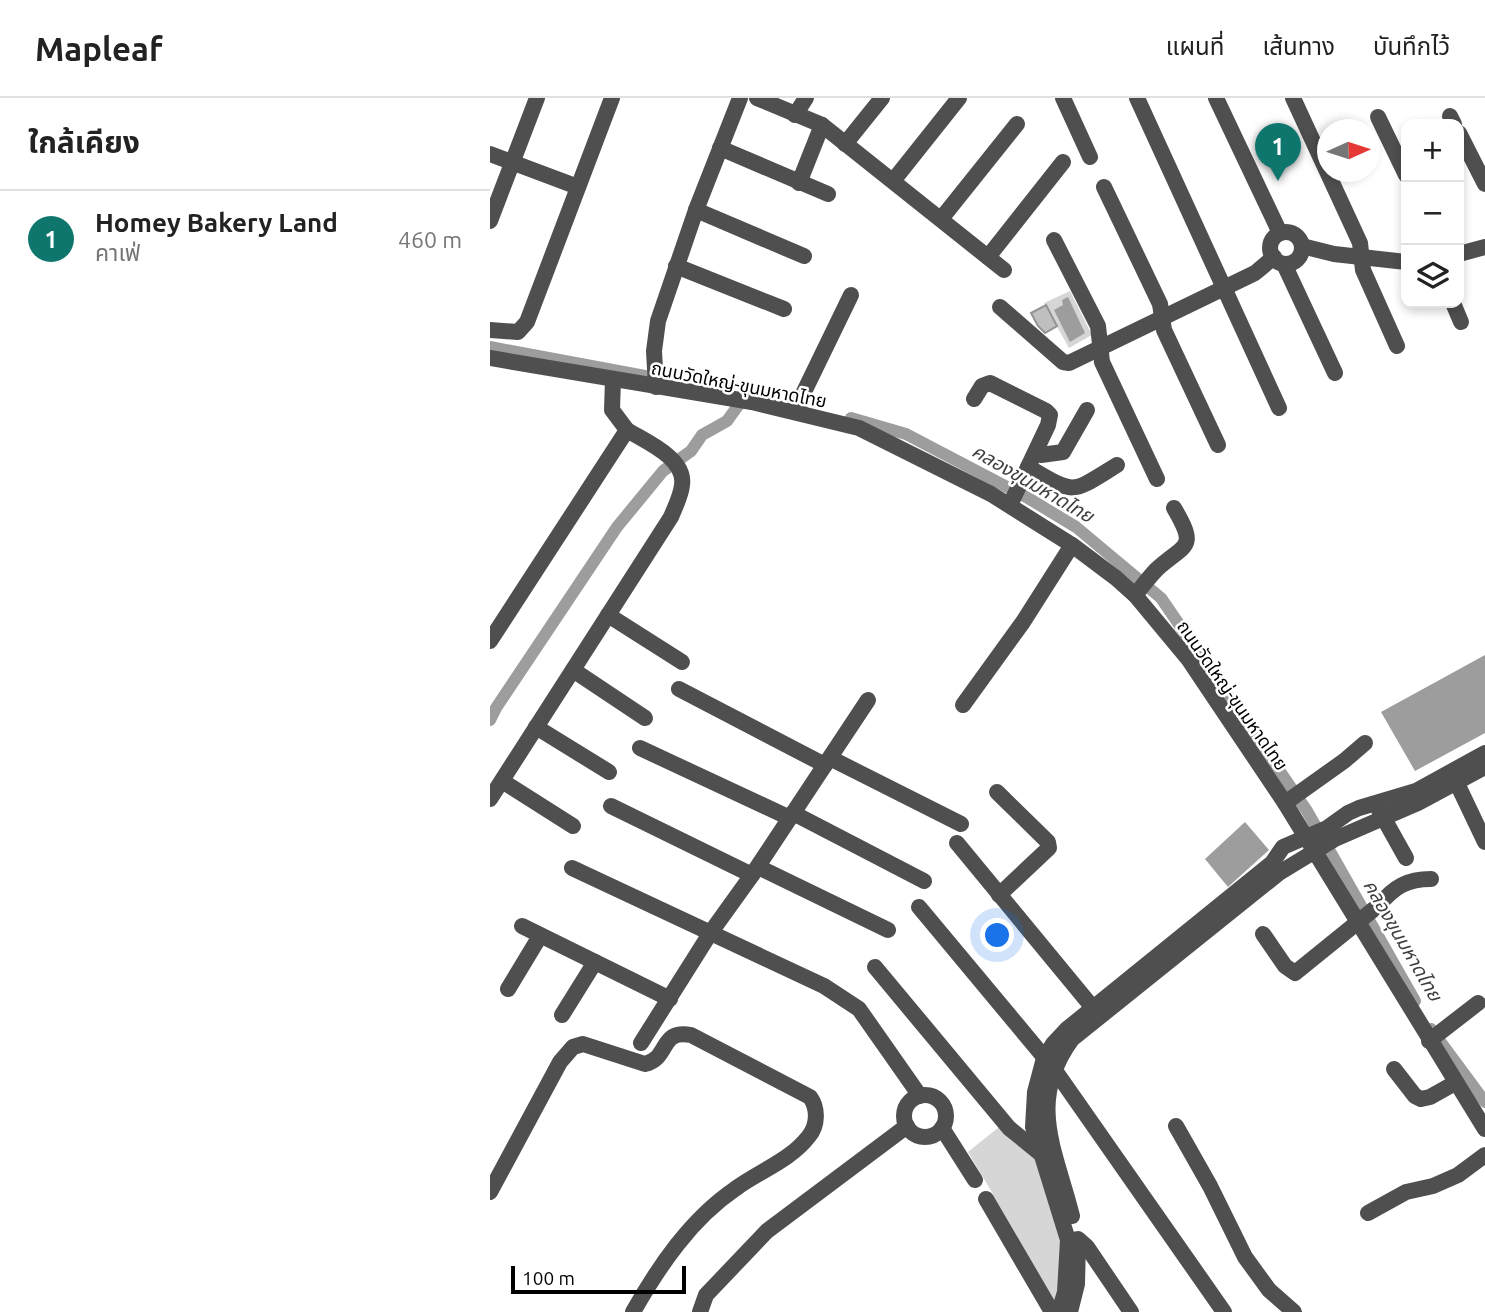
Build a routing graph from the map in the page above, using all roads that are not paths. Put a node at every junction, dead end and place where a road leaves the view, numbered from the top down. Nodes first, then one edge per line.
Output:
1 (537, 98) edge
2 (612, 98) edge
3 (740, 98) edge
4 (757, 98) edge
5 (806, 98) edge
6 (882, 98) edge
7 (959, 98) edge
8 (1063, 98) edge
9 (1137, 98) edge
10 (1216, 98) edge
11 (1293, 98) edge
12 (795, 115) junction
13 (1378, 117) dead end
14 (1017, 124) dead end
15 (822, 125) junction
16 (1464, 143) edge
17 (845, 144) junction
18 (720, 148) junction
19 (490, 154) edge
20 (1090, 157) dead end
21 (1063, 162) dead end
22 (512, 163) junction
23 (1401, 165) edge
24 (893, 181) junction
25 (799, 183) junction
26 (1485, 184) edge
27 (578, 187) junction
28 (1104, 187) dead end
29 (828, 194) dead end
30 (696, 210) junction
31 (941, 219) junction
32 (490, 221) edge
33 (1280, 233) junction
34 (1054, 240) dead end
35 (1302, 246) junction
36 (1485, 247) edge
37 (1464, 253) edge
38 (804, 256) dead end
39 (988, 257) junction
40 (1362, 258) junction
41 (1279, 261) junction
42 (1401, 262) edge
43 (676, 266) junction
44 (1004, 270) dead end
45 (1224, 288) junction
46 (852, 295) dead end
47 (1000, 307) dead end
48 (1455, 308) edge
49 (784, 309) dead end
50 (1162, 318) junction
51 (1461, 322) dead end
52 (490, 330) edge
53 (1397, 346) dead end
54 (1101, 347) junction
55 (490, 358) edge
56 (1335, 373) dead end
57 (613, 379) junction
58 (655, 384) junction
59 (974, 399) dead end
60 (799, 405) junction
61 (1279, 408) dead end
62 (1087, 411) dead end
63 (627, 430) junction
64 (1218, 445) dead end
65 (1029, 465) junction
66 (1117, 465) dead end
67 (1157, 479) dead end
68 (1011, 501) junction
69 (1174, 508) dead end
70 (1072, 545) junction
71 (1137, 592) junction
72 (608, 615) junction
73 (490, 642) edge
74 (682, 662) dead end
75 (573, 670) junction
76 (678, 689) dead end
77 (868, 700) dead end
78 (963, 705) dead end
79 (645, 718) dead end
80 (536, 727) junction
81 (1365, 743) dead end
82 (640, 748) dead end
83 (1485, 753) edge
84 (827, 761) junction
85 (1485, 767) edge
86 (609, 772) dead end
87 (1454, 777) junction
88 (502, 782) junction
89 (997, 792) dead end
90 (490, 799) edge
91 (1289, 800) junction
92 (611, 806) dead end
93 (1379, 811) junction
94 (791, 816) junction
95 (961, 824) dead end
96 (573, 827) dead end
97 (1485, 842) edge
98 (957, 843) dead end
99 (1311, 844) junction
100 (1406, 858) dead end
101 (572, 868) dead end
102 (755, 871) junction
103 (1431, 879) dead end
104 (924, 881) dead end
105 (999, 895) junction
106 (919, 907) dead end
107 (1359, 919) junction
108 (522, 926) dead end
109 (888, 930) dead end
110 (711, 932) junction
111 (1263, 934) dead end
112 (540, 936) junction
113 (595, 962) junction
114 (875, 967) dead end
115 (508, 989) dead end
116 (670, 999) junction
117 (1478, 1003) dead end
118 (1097, 1012) junction
119 (562, 1015) dead end
120 (1431, 1039) junction
121 (641, 1042) dead end
122 (1049, 1064) junction
123 (1394, 1069) dead end
124 (1455, 1083) junction
125 (919, 1096) junction
126 (907, 1126) junction
127 (1176, 1126) dead end
128 (942, 1128) junction
129 (1485, 1129) edge
130 (1046, 1152) junction
131 (1485, 1155) edge
132 (975, 1180) dead end
133 (490, 1192) edge
134 (986, 1199) dead end
135 (1368, 1213) dead end
136 (1073, 1240) junction
137 (633, 1312) edge
138 (700, 1312) edge
139 (1052, 1312) edge
140 (1059, 1312) edge
141 (1070, 1312) edge
142 (1131, 1312) edge
143 (1223, 1312) edge
144 (1293, 1312) edge

1 - 22 street
2 - 27 street
3 - 18 street
4 - 12 street
5 - 12 street
6 - 17 street
7 - 24 street
8 - 20 street
9 - 45 street
10 - 33 street
11 - 40 street
12 - 15 street
13 - 23 street
14 - 31 street
15 - 17 street
15 - 25 street
16 - 26 street
17 - 24 street
18 - 25 street
18 - 30 street
19 - 22 street
21 - 39 street
22 - 27 street
22 - 32 street
24 - 31 street
25 - 29 street
27 - 52 street
28 - 50 street
30 - 38 street
30 - 43 street
31 - 39 street
33 - 35 street
33 - 41 street
34 - 54 street
35 - 40 street
35 - 41 street
36 - 37 street
39 - 44 street
40 - 42 street
40 - 53 street
41 - 45 street
41 - 56 street
43 - 49 street
43 - 58 street
45 - 50 street
45 - 61 street
46 - 60 street
47 - 54 street
48 - 51 street
50 - 54 street
50 - 64 street
54 - 67 street
55 - 57 street, ถนนวัดใหญ่-ขุนมหาดไทย
57 - 58 street, ถนนวัดใหญ่-ขุนมหาดไทย
57 - 63 street
58 - 60 street, ถนนวัดใหญ่-ขุนมหาดไทย
59 - 65 street
60 - 68 street, ถนนวัดใหญ่-ขุนมหาดไทย
62 - 65 street
63 - 72 street
63 - 73 street
65 - 66 street
65 - 68 street
68 - 70 street, ถนนวัดใหญ่-ขุนมหาดไทย
69 - 71 street
70 - 71 street, ถนนวัดใหญ่-ขุนมหาดไทย
70 - 78 street
71 - 91 street, ถนนวัดใหญ่-ขุนมหาดไทย
72 - 74 street
72 - 75 street
75 - 79 street
75 - 80 street
76 - 84 street
77 - 84 street
80 - 86 street
80 - 88 street
81 - 91 street
82 - 94 street
83 - 87 street
84 - 94 street
84 - 95 street
85 - 87 street
87 - 93 street
87 - 97 street
88 - 90 street
88 - 96 street
89 - 105 street
91 - 99 street, ถนนวัดใหญ่-ขุนมหาดไทย
92 - 102 street
93 - 99 street
93 - 100 street
94 - 102 street
94 - 104 street
98 - 105 street
99 - 107 street, ถนนวัดใหญ่-ขุนมหาดไทย
99 - 118 street
101 - 110 street
102 - 109 street
102 - 110 street
103 - 107 street
105 - 118 street
106 - 122 street
107 - 111 street
107 - 120 street, ถนนวัดใหญ่-ขุนมหาดไทย
108 - 112 street
110 - 116 street
110 - 125 street
112 - 113 street
112 - 115 street
113 - 116 street
113 - 119 street
114 - 130 street
116 - 121 street
117 - 120 street
118 - 122 street
120 - 124 street, ถนนวัดใหญ่-ขุนมหาดไทย
122 - 130 street
122 - 143 street
123 - 124 street
124 - 129 street, ถนนวัดใหญ่-ขุนมหาดไทย
125 - 126 street
125 - 128 street
126 - 128 street
126 - 138 street
127 - 144 street
128 - 132 street
130 - 136 street
131 - 135 street
133 - 137 street
134 - 139 street
136 - 140 street
136 - 141 street
136 - 142 street

